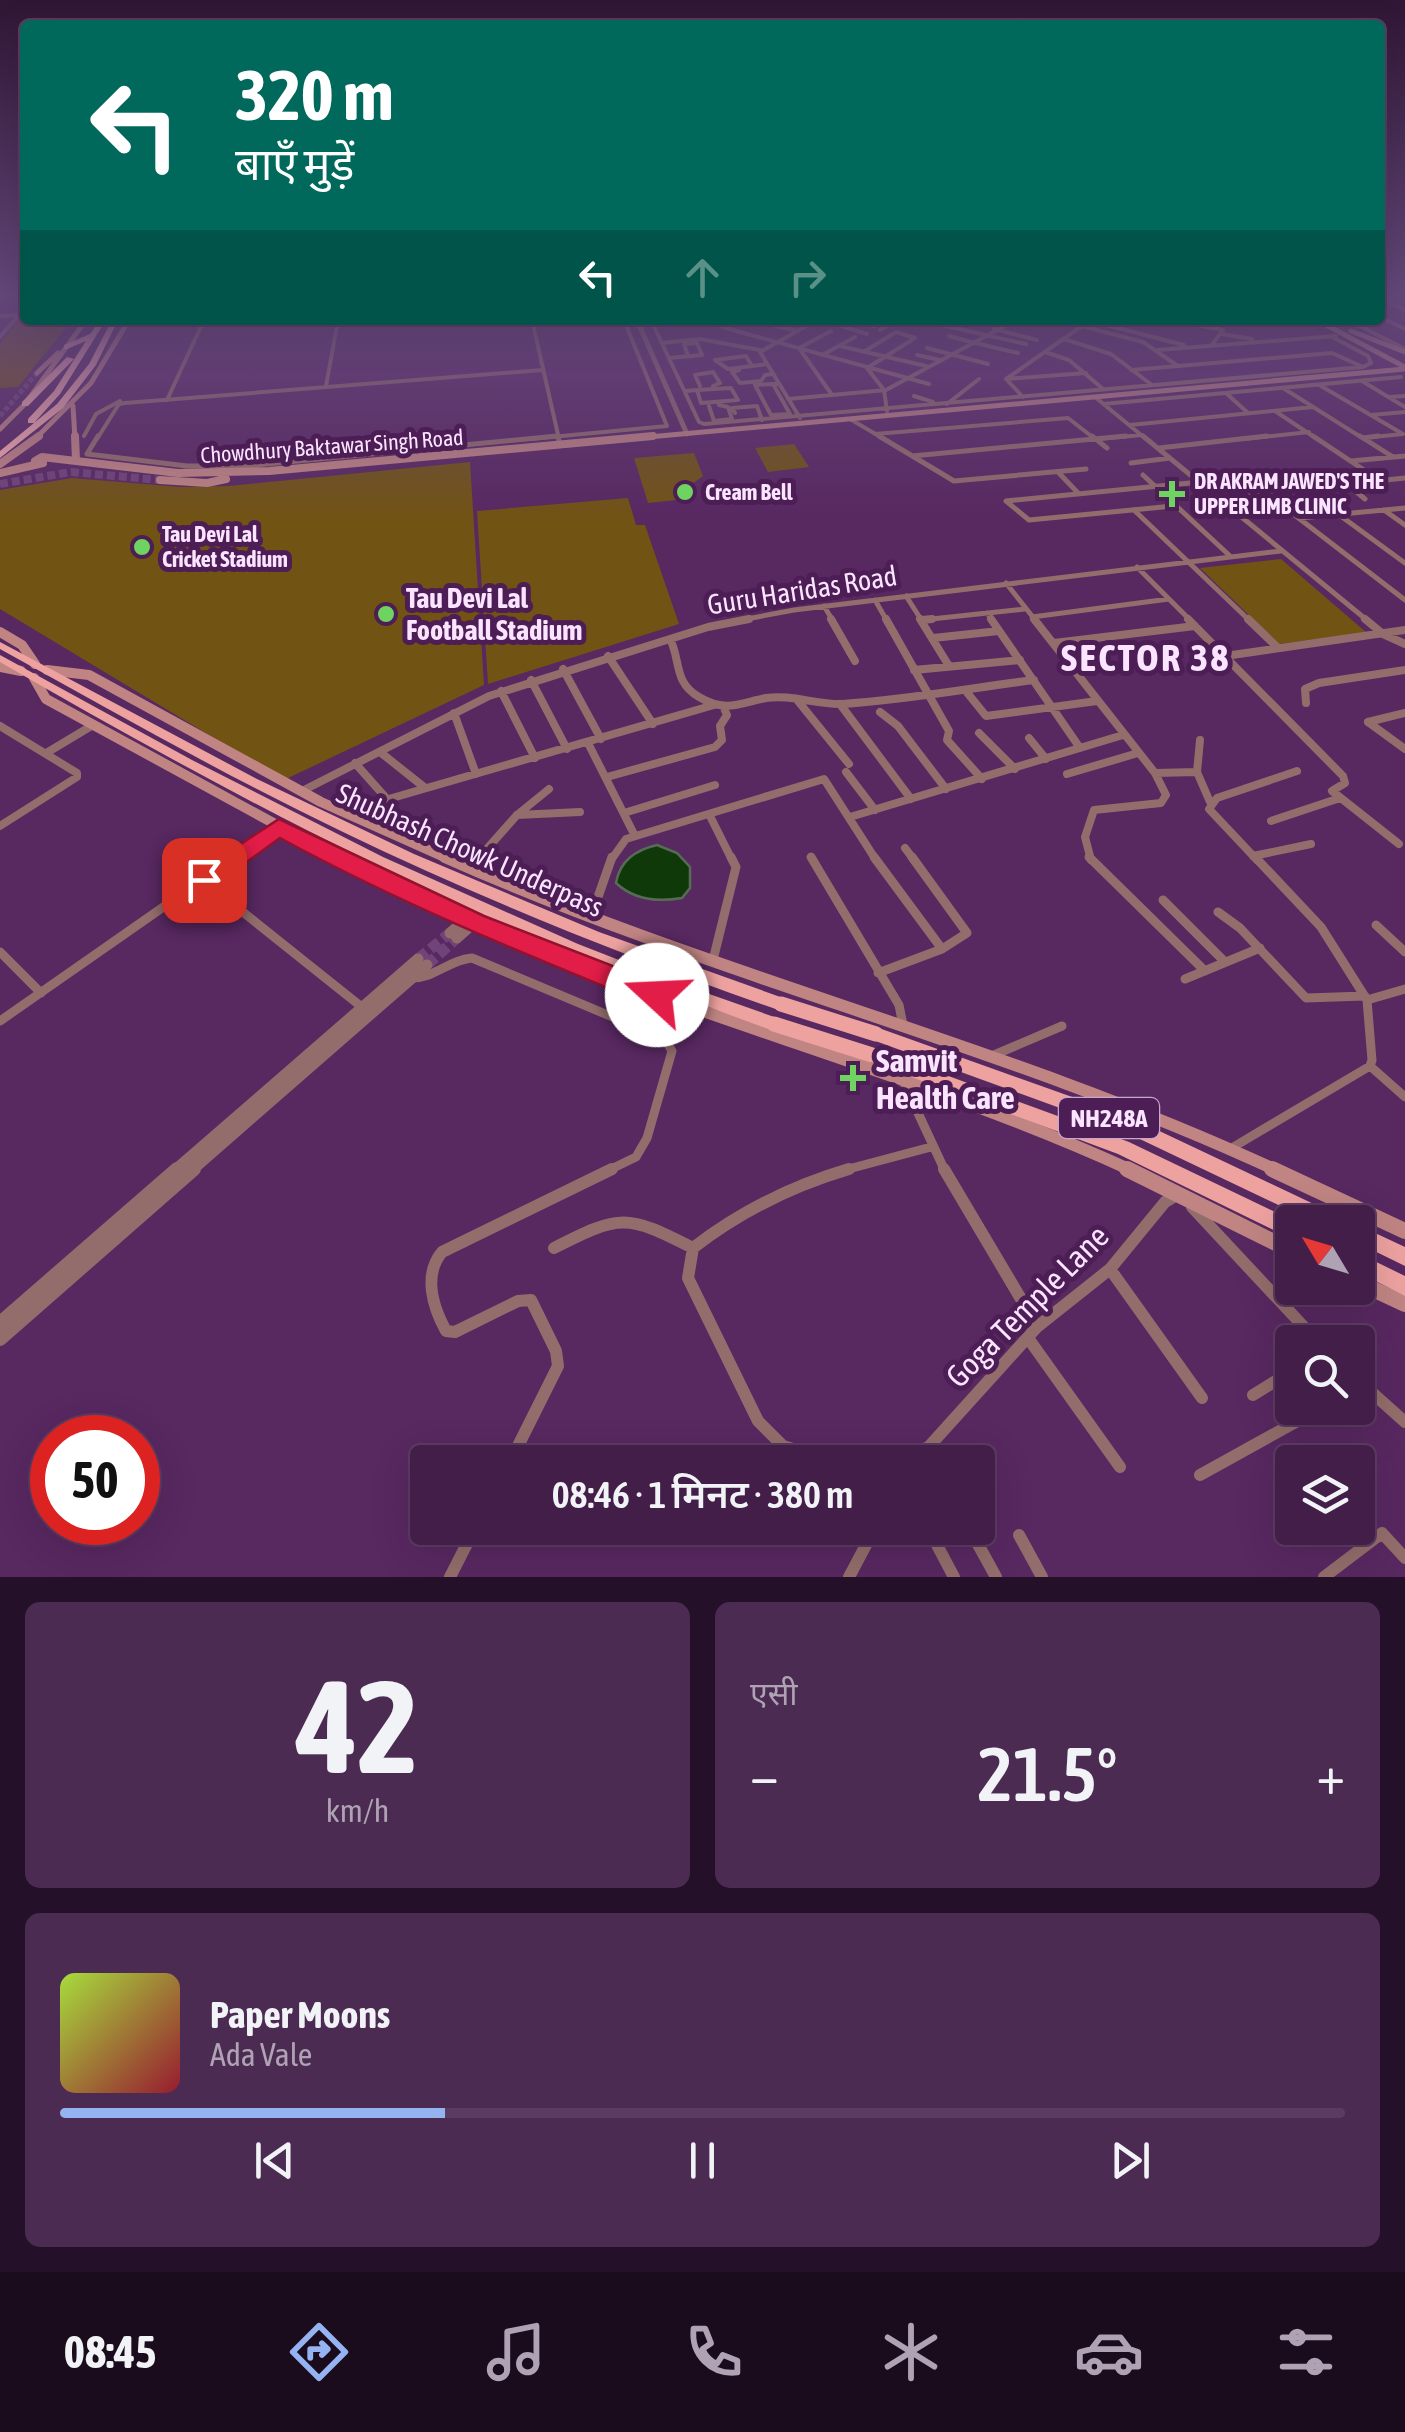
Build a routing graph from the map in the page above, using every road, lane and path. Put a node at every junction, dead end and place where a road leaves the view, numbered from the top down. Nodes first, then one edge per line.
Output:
1 (48, 372) edge
2 (59, 372) edge
3 (69, 372) edge
4 (87, 372) edge
5 (92, 372) edge
6 (98, 372) edge
7 (180, 372) edge
8 (329, 372) edge
9 (520, 372) edge
10 (542, 372) edge
11 (646, 372) edge
12 (660, 372) edge
13 (676, 372) edge
14 (735, 372) edge
15 (765, 372) edge
16 (816, 372) edge
17 (871, 372) edge
18 (884, 372) edge
19 (917, 372) edge
20 (1016, 372) edge
21 (1133, 372) edge
22 (1228, 372) edge
23 (1311, 372) edge
24 (1360, 372) edge
25 (1394, 372) edge
26 (1401, 372) edge
27 (1402, 372) edge
28 (1086, 373) joint
29 (769, 374) junction
30 (1351, 374) junction
31 (906, 378) junction
32 (1238, 378) junction
33 (979, 379) dead end
34 (1006, 379) junction
35 (93, 380) junction
36 (1362, 381) junction
37 (1314, 382) junction
38 (776, 384) junction
39 (929, 384) dead end
40 (1152, 385) junction
41 (326, 386) junction
42 (698, 388) junction
43 (1283, 388) junction
44 (685, 389) junction
45 (1103, 389) junction
46 (884, 390) junction
47 (1159, 392) junction
48 (1226, 393) junction
49 (832, 395) junction
50 (914, 396) dead end
51 (1405, 396) edge
52 (1023, 397) junction
53 (1389, 397) junction
54 (788, 398) junction
55 (168, 399) junction
56 (1099, 400) junction
57 (24, 404) junction
58 (73, 406) junction
59 (709, 406) junction
60 (946, 406) junction
61 (1313, 407) junction
62 (694, 408) junction
63 (1405, 410) edge
64 (1274, 411) junction
65 (887, 412) junction
66 (1249, 414) junction
67 (1371, 415) junction
68 (762, 418) junction
69 (735, 420) junction
70 (802, 420) junction
71 (853, 421) junction
72 (1130, 426) junction
73 (0, 428) edge
74 (101, 432) junction
75 (1309, 432) junction
76 (688, 434) junction
77 (875, 434) junction
78 (1142, 434) junction
79 (1404, 434) edge
80 (84, 436) junction
81 (1363, 438) junction
82 (74, 440) junction
83 (1097, 440) junction
84 (559, 441) junction
85 (0, 444) edge
86 (1107, 448) dead end
87 (1158, 448) junction
88 (0, 455) edge
89 (912, 456) junction
90 (1405, 456) edge
91 (1393, 457) junction
92 (121, 458) junction
93 (1170, 458) junction
94 (1351, 461) junction
95 (44, 462) junction
96 (76, 462) junction
97 (1131, 463) dead end
98 (0, 464) edge
99 (113, 466) junction
100 (1086, 468) dead end
101 (1057, 471) junction
102 (0, 473) edge
103 (1143, 476) dead end
104 (227, 478) junction
105 (1405, 478) edge
106 (160, 480) tunnel mouth
107 (1380, 480) junction
108 (1200, 482) junction
109 (1347, 484) junction
110 (1154, 486) junction
111 (1265, 493) junction
112 (1079, 494) junction
113 (1218, 497) junction
114 (1365, 499) dead end
115 (1173, 506) junction
116 (1405, 508) edge
117 (1134, 510) junction
118 (1384, 510) junction
119 (1338, 514) junction
120 (1300, 518) junction
121 (1405, 525) edge
122 (1280, 550) junction
123 (1230, 556) junction
124 (1188, 562) junction
125 (1405, 563) edge
126 (1138, 567) junction
127 (1006, 584) junction
128 (906, 596) junction
129 (1404, 598) edge
130 (1169, 599) junction
131 (875, 600) junction
132 (824, 606) junction
133 (1025, 609) junction
134 (987, 613) junction
135 (1032, 616) junction
136 (922, 620) junction
137 (1195, 626) junction
138 (1405, 630) edge
139 (999, 631) junction
140 (0, 632) edge
141 (1383, 634) junction
142 (670, 638) junction
143 (933, 638) junction
144 (1054, 643) junction
145 (1405, 644) edge
146 (0, 645) edge
147 (1277, 647) junction
148 (608, 656) junction
149 (1224, 656) junction
150 (0, 658) edge
151 (1020, 660) junction
152 (855, 661) dead end
153 (949, 666) junction
154 (0, 667) edge
155 (34, 670) junction
156 (563, 670) junction
157 (914, 670) junction
158 (1403, 672) edge
159 (532, 680) junction
160 (1034, 680) junction
161 (966, 690) junction
162 (501, 691) junction
163 (926, 693) junction
164 (798, 701) junction
165 (1097, 702) junction
166 (1306, 703) dead end
167 (840, 704) junction
168 (720, 706) junction
169 (1053, 708) junction
170 (880, 712) dead end
171 (454, 713) junction
172 (1405, 713) edge
173 (653, 724) junction
174 (93, 725) junction
175 (0, 726) edge
176 (979, 733) dead end
177 (1123, 735) junction
178 (1028, 738) dead end
179 (602, 739) junction
180 (1200, 740) dead end
181 (588, 743) junction
182 (1080, 748) junction
183 (566, 749) junction
184 (1405, 749) edge
185 (48, 752) junction
186 (380, 752) junction
187 (1138, 753) junction
188 (535, 758) junction
189 (1046, 759) junction
190 (355, 763) junction
191 (1015, 769) junction
192 (1297, 771) dead end
193 (1197, 772) junction
194 (1154, 773) junction
195 (476, 774) junction
196 (1068, 774) dead end
197 (607, 777) junction
198 (982, 779) junction
199 (715, 785) dead end
200 (424, 787) junction
201 (549, 789) dead end
202 (946, 790) junction
203 (302, 791) junction
204 (1340, 798) junction
205 (388, 799) junction
206 (911, 800) junction
207 (1210, 802) junction
208 (368, 806) dead end
209 (875, 810) junction
210 (580, 812) dead end
211 (624, 813) junction
212 (708, 814) junction
213 (517, 815) junction
214 (850, 817) junction
215 (1271, 821) dead end
216 (0, 826) edge
217 (279, 827) junction
218 (635, 836) junction
219 (1311, 844) dead end
220 (1399, 844) dead end
221 (905, 848) dead end
222 (1253, 856) junction
223 (811, 857) dead end
224 (470, 868) junction
225 (204, 880) junction
226 (1163, 900) dead end
227 (1218, 912) dead end
228 (591, 917) junction
229 (471, 921) junction
230 (1376, 924) dead end
231 (453, 936) tunnel mouth
232 (1260, 948) junction
233 (942, 950) junction
234 (0, 952) edge
235 (1405, 952) edge
236 (713, 960) junction
237 (1225, 962) junction
238 (1205, 971) junction
239 (878, 973) junction
240 (412, 978) junction
241 (1185, 979) dead end
242 (1405, 989) edge
243 (41, 993) junction
244 (1366, 998) junction
245 (832, 1000) junction
246 (366, 1010) junction
247 (0, 1021) edge
248 (903, 1025) junction
249 (1062, 1026) dead end
250 (810, 1050) junction
251 (994, 1055) junction
252 (1370, 1066) junction
253 (906, 1084) junction
254 (1405, 1097) edge
255 (931, 1148) junction
256 (1230, 1149) junction
257 (1180, 1193) junction
258 (1296, 1205) edge
259 (1275, 1222) edge
260 (1405, 1231) edge
261 (1275, 1242) edge
262 (1375, 1242) edge
263 (554, 1248) dead end
264 (692, 1248) junction
265 (1405, 1257) edge
266 (1110, 1269) junction
267 (1375, 1271) edge
268 (1405, 1286) edge
269 (1375, 1290) edge
270 (1024, 1304) dead end
271 (1405, 1304) edge
272 (0, 1322) edge
273 (1302, 1325) edge
274 (0, 1338) edge
275 (1028, 1338) junction
276 (1275, 1381) edge
277 (1253, 1395) dead end
278 (1375, 1397) edge
279 (1202, 1398) dead end
280 (1405, 1422) edge
281 (1290, 1425) edge
282 (519, 1445) edge
283 (782, 1445) edge
284 (929, 1445) edge
285 (1120, 1467) dead end
286 (1200, 1475) dead end
287 (1019, 1534) dead end
288 (466, 1545) edge
289 (867, 1545) edge
290 (937, 1545) edge
291 (979, 1545) edge
292 (1405, 1558) edge
293 (1332, 1575) edge
294 (450, 1577) edge
295 (849, 1577) edge
296 (954, 1577) edge
297 (996, 1577) edge
298 (1042, 1577) edge

1 - 57 main road
2 - 57 highway
3 - 85 highway
4 - 88 highway
5 - 35 highway
6 - 35 main road
7 - 55 street
8 - 41 street
9 - 41 street
10 - 84 street
11 - 84 street
12 - 76 street
13 - 44 street
14 - 29 street
15 - 29 street
16 - 49 street
17 - 46 street
18 - 31 street
19 - 31 street
20 - 34 street
21 - 40 street
22 - 32 street
23 - 32 street
24 - 30 main road
25 - 30 main road, Chowdhury Baktawar Singh Road
26 - 37 main road, Chowdhury Baktawar Singh Road
27 - 36 street
28 - 34 street
28 - 45 street
29 - 38 street
30 - 37 main road, Chowdhury Baktawar Singh Road
31 - 39 street
31 - 46 street
32 - 40 street
33 - 60 street
34 - 52 street
35 - 58 main road
36 - 37 street
36 - 53 street
37 - 43 street
37 - 47 main road, Chowdhury Baktawar Singh Road
37 - 56 main road, Chowdhury Baktawar Singh Road
37 - 67 street
38 - 38 street
38 - 54 street
40 - 45 street
40 - 47 street
41 - 55 street
42 - 42 street
42 - 42 street
42 - 44 street
43 - 48 street
43 - 61 street
44 - 62 street
45 - 52 street
46 - 49 street
46 - 65 street
47 - 56 main road, Chowdhury Baktawar Singh Road
48 - 56 street
48 - 66 street
49 - 54 street
50 - 60 street
51 - 53 street
52 - 60 street
53 - 63 street
54 - 70 street
55 - 74 street
55 - 80 street
56 - 60 main road, Chowdhury Baktawar Singh Road
56 - 71 main road, Chowdhury Baktawar Singh Road
56 - 72 street
57 - 73 main road
58 - 82 main road
58 - 98 main road
59 - 62 street
59 - 69 street
59 - 69 street
60 - 65 main road, Chowdhury Baktawar Singh Road
61 - 64 street
61 - 81 street
62 - 69 street
63 - 67 street
64 - 66 street
64 - 75 street
65 - 70 street
65 - 71 main road, Chowdhury Baktawar Singh Road
66 - 72 street
67 - 79 street
68 - 69 street
68 - 69 street
68 - 70 street
70 - 71 main road, Chowdhury Baktawar Singh Road
70 - 76 main road, Chowdhury Baktawar Singh Road
71 - 77 street
71 - 104 main road, Chowdhury Baktawar Singh Road
72 - 78 street
74 - 80 street
74 - 92 street
75 - 87 street
75 - 94 street
76 - 84 main road, Chowdhury Baktawar Singh Road
77 - 83 street
77 - 89 street
78 - 83 street
78 - 87 street
79 - 81 street
80 - 82 street
81 - 91 street
82 - 96 main road
83 - 86 street
83 - 89 street
84 - 92 street
84 - 99 main road, Chowdhury Baktawar Singh Road
87 - 93 street
89 - 101 street
90 - 91 street
91 - 94 street
92 - 99 main road
93 - 97 street
93 - 108 street
94 - 107 street
95 - 96 main road, Chowdhury Baktawar Singh Road
95 - 102 main road
95 - 104 main road, Chowdhury Baktawar Singh Road
96 - 99 main road, Chowdhury Baktawar Singh Road
100 - 101 street
101 - 112 street
103 - 110 street
104 - 106 main road
105 - 107 street
107 - 109 street
108 - 110 street
108 - 113 street
109 - 111 street
109 - 114 street
110 - 112 street
110 - 115 street
111 - 113 street
111 - 120 street
112 - 117 street
113 - 122 street
115 - 117 street
115 - 123 street
116 - 118 street
117 - 124 street
118 - 119 street
118 - 121 street
119 - 120 street
119 - 125 street
120 - 129 street
122 - 123 street, Guru Haridas Road
122 - 141 street
123 - 124 street, Guru Haridas Road
124 - 126 street, Guru Haridas Road
124 - 147 street
126 - 127 street, Guru Haridas Road
126 - 130 street
127 - 128 street, Guru Haridas Road
127 - 133 street
128 - 131 street, Guru Haridas Road
128 - 136 street
130 - 135 street
130 - 137 street
131 - 132 street, Guru Haridas Road
131 - 157 street
132 - 142 street, Guru Haridas Road
132 - 152 street
133 - 134 street
133 - 135 street
134 - 136 street
134 - 139 street
135 - 144 street
136 - 143 street
137 - 144 street
137 - 149 street
138 - 141 street
139 - 143 street
139 - 151 street
140 - 155 main road
141 - 145 street
141 - 147 street
142 - 148 street, Guru Haridas Road
142 - 168 street
143 - 153 street
144 - 165 street
146 - 155 highway, NH248A
147 - 149 street
148 - 156 street, Guru Haridas Road
148 - 173 street
149 - 204 street
150 - 155 highway, NH248A
151 - 153 street
151 - 160 street
153 - 157 street
154 - 155 main road
155 - 174 main road
155 - 203 main road
155 - 258 highway, Shubhash Chowk Underpass / NH248A, bridge
155 - 259 highway, Shubhash Chowk Underpass / NH248A, bridge
156 - 159 street, Guru Haridas Road
156 - 179 street
157 - 163 street
158 - 166 street
159 - 162 street, Guru Haridas Road
159 - 183 street
160 - 161 street
160 - 169 street
161 - 163 street
161 - 169 street
162 - 171 street, Guru Haridas Road
162 - 188 street
163 - 167 street
163 - 198 street
164 - 167 street
164 - 168 street
164 - 209 street
165 - 169 street
165 - 177 street
167 - 206 street
168 - 173 street
168 - 197 street
169 - 182 street
170 - 202 street
171 - 186 street, Guru Haridas Road
171 - 195 street
172 - 184 street
173 - 179 street
174 - 185 street
174 - 217 main road
175 - 185 street
176 - 191 street
177 - 182 street
177 - 187 street
178 - 189 street
179 - 181 street
180 - 193 street
181 - 183 street
181 - 197 street
182 - 189 street
183 - 188 street
185 - 216 street
186 - 190 street, Guru Haridas Road
186 - 200 street
187 - 194 street
187 - 196 street
188 - 195 street
189 - 191 street
190 - 203 street, Guru Haridas Road
190 - 205 street
191 - 198 street
192 - 207 street
193 - 194 street
193 - 207 street
194 - 238 street
195 - 200 street
197 - 211 street
198 - 202 street
199 - 211 street
200 - 205 street
201 - 213 street
202 - 206 street
203 - 224 main road
204 - 215 street
204 - 220 street
205 - 208 street
206 - 209 street
207 - 222 street
209 - 214 street
210 - 213 street
211 - 218 street
212 - 214 street
212 - 218 street
212 - 236 street
213 - 224 street
214 - 233 street
217 - 225 street
217 - 229 main road
218 - 228 street
219 - 222 street
221 - 233 street
222 - 244 street
223 - 239 street
224 - 228 main road
225 - 243 street
225 - 246 street
226 - 237 street
227 - 232 street
228 - 236 main road
229 - 231 street
229 - 250 main road
230 - 235 street
232 - 237 street
232 - 244 street
233 - 239 street
234 - 243 street
236 - 245 main road
237 - 238 street
238 - 241 street
239 - 248 street
240 - 246 street
240 - 246 street
240 - 282 street
242 - 244 street
243 - 247 street
244 - 252 street
245 - 248 main road
245 - 250 main road
246 - 272 street
246 - 274 street
248 - 251 main road
249 - 251 street
250 - 253 main road
251 - 256 main road
252 - 254 street
252 - 256 street
253 - 255 street
253 - 257 main road
255 - 264 street
255 - 270 street
256 - 260 main road
257 - 261 main road
257 - 266 street, Goga Temple Lane
257 - 273 street
262 - 265 highway
263 - 264 street
264 - 283 street
266 - 275 street, Goga Temple Lane
266 - 279 street
267 - 268 highway
269 - 271 main road
275 - 284 street, Goga Temple Lane
275 - 285 street
276 - 277 street
278 - 280 street
281 - 286 street
287 - 298 street
288 - 294 street
289 - 295 street
290 - 296 street
291 - 297 street
292 - 293 street

